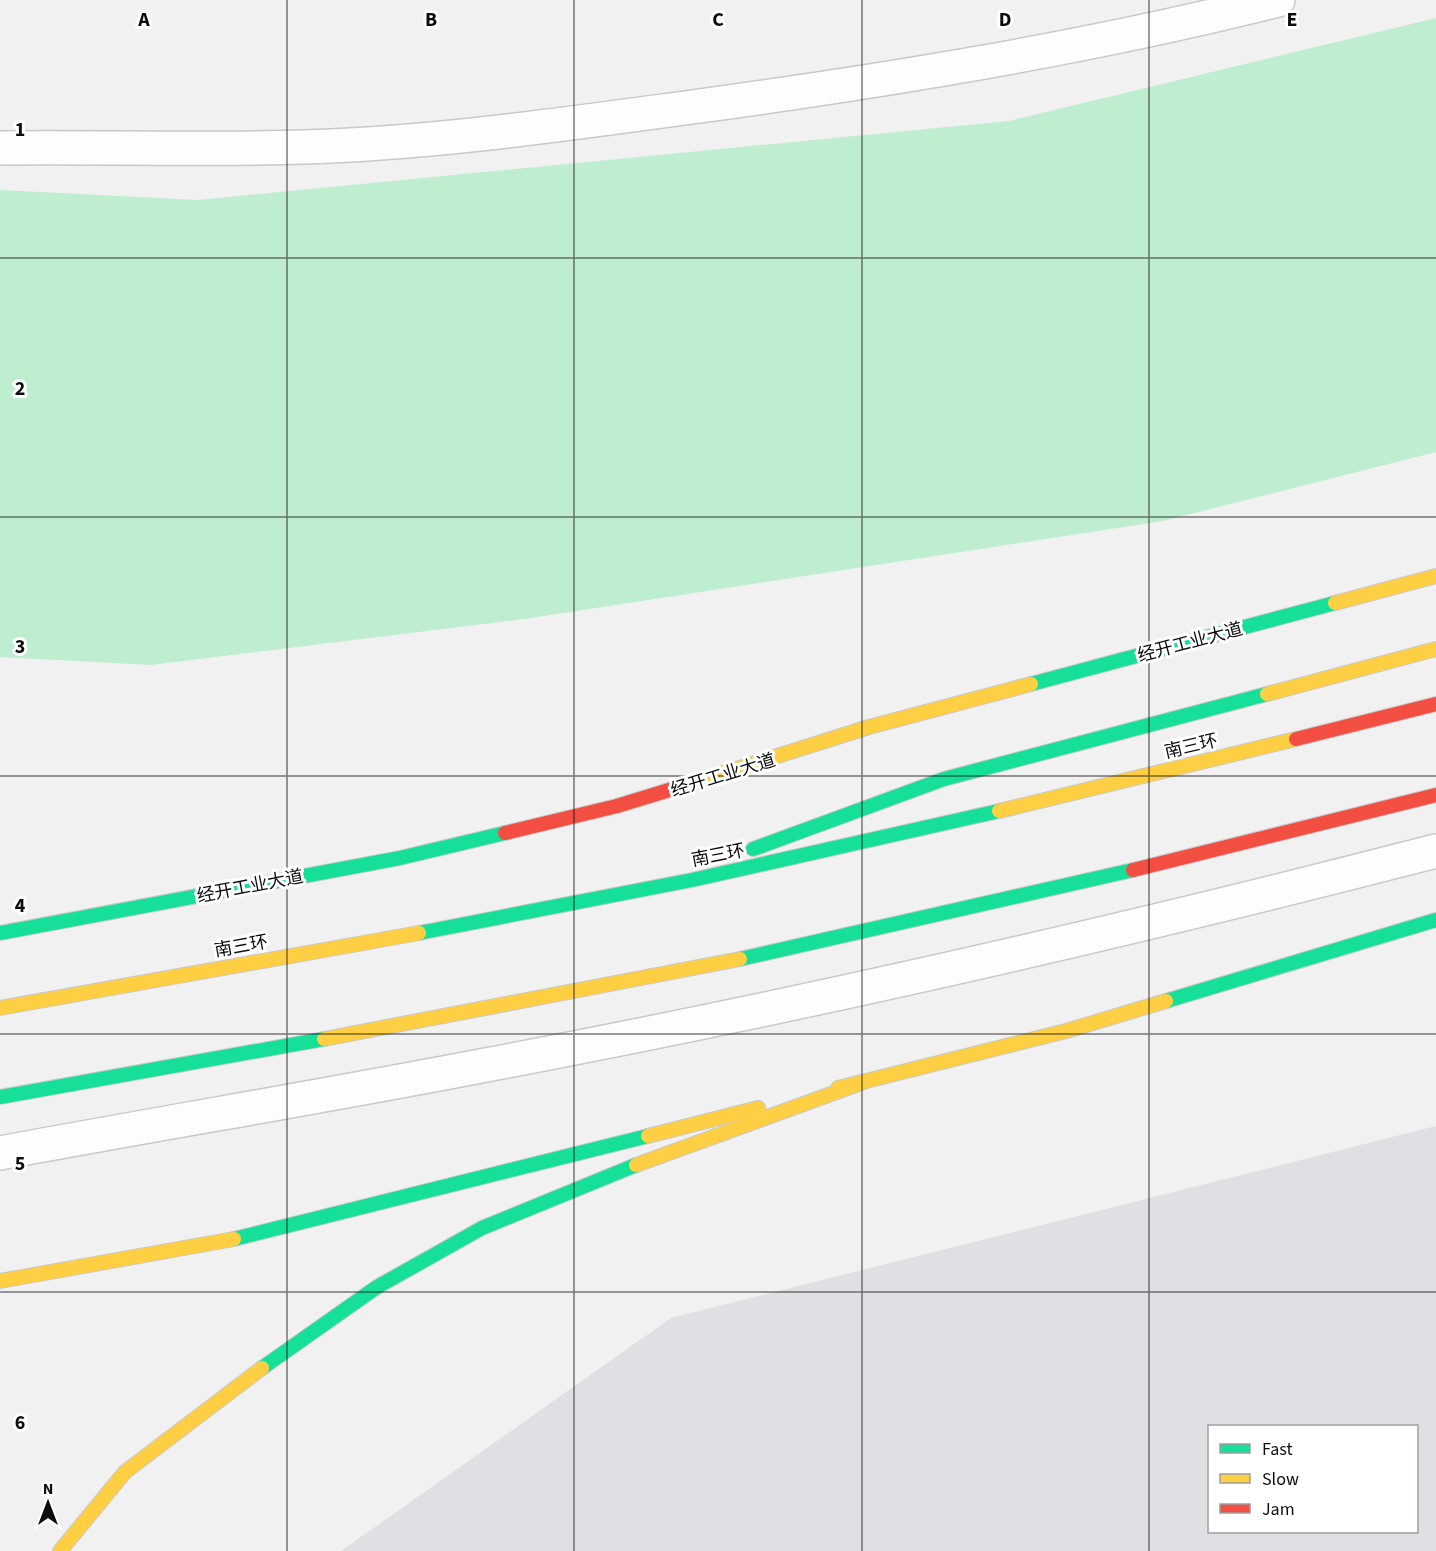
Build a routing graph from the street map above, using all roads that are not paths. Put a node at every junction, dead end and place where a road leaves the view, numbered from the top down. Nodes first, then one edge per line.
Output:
1 (1278, 0) edge
2 (0, 148) edge
3 (1436, 576) edge
4 (1436, 649) edge
5 (1436, 704) edge
6 (1436, 795) edge
7 (1436, 851) edge
8 (654, 885) junction
9 (1436, 920) edge
10 (0, 933) edge
11 (0, 1008) edge
12 (864, 1082) junction
13 (0, 1097) edge
14 (0, 1153) edge
15 (0, 1281) edge
16 (60, 1551) edge

1 - 2 street
3 - 10 main road, 经开工业大道
4 - 8 main road
5 - 8 main road, 南三环
6 - 13 main road
7 - 14 street
8 - 11 main road, 南三环
9 - 12 main road
12 - 15 main road
12 - 16 main road

